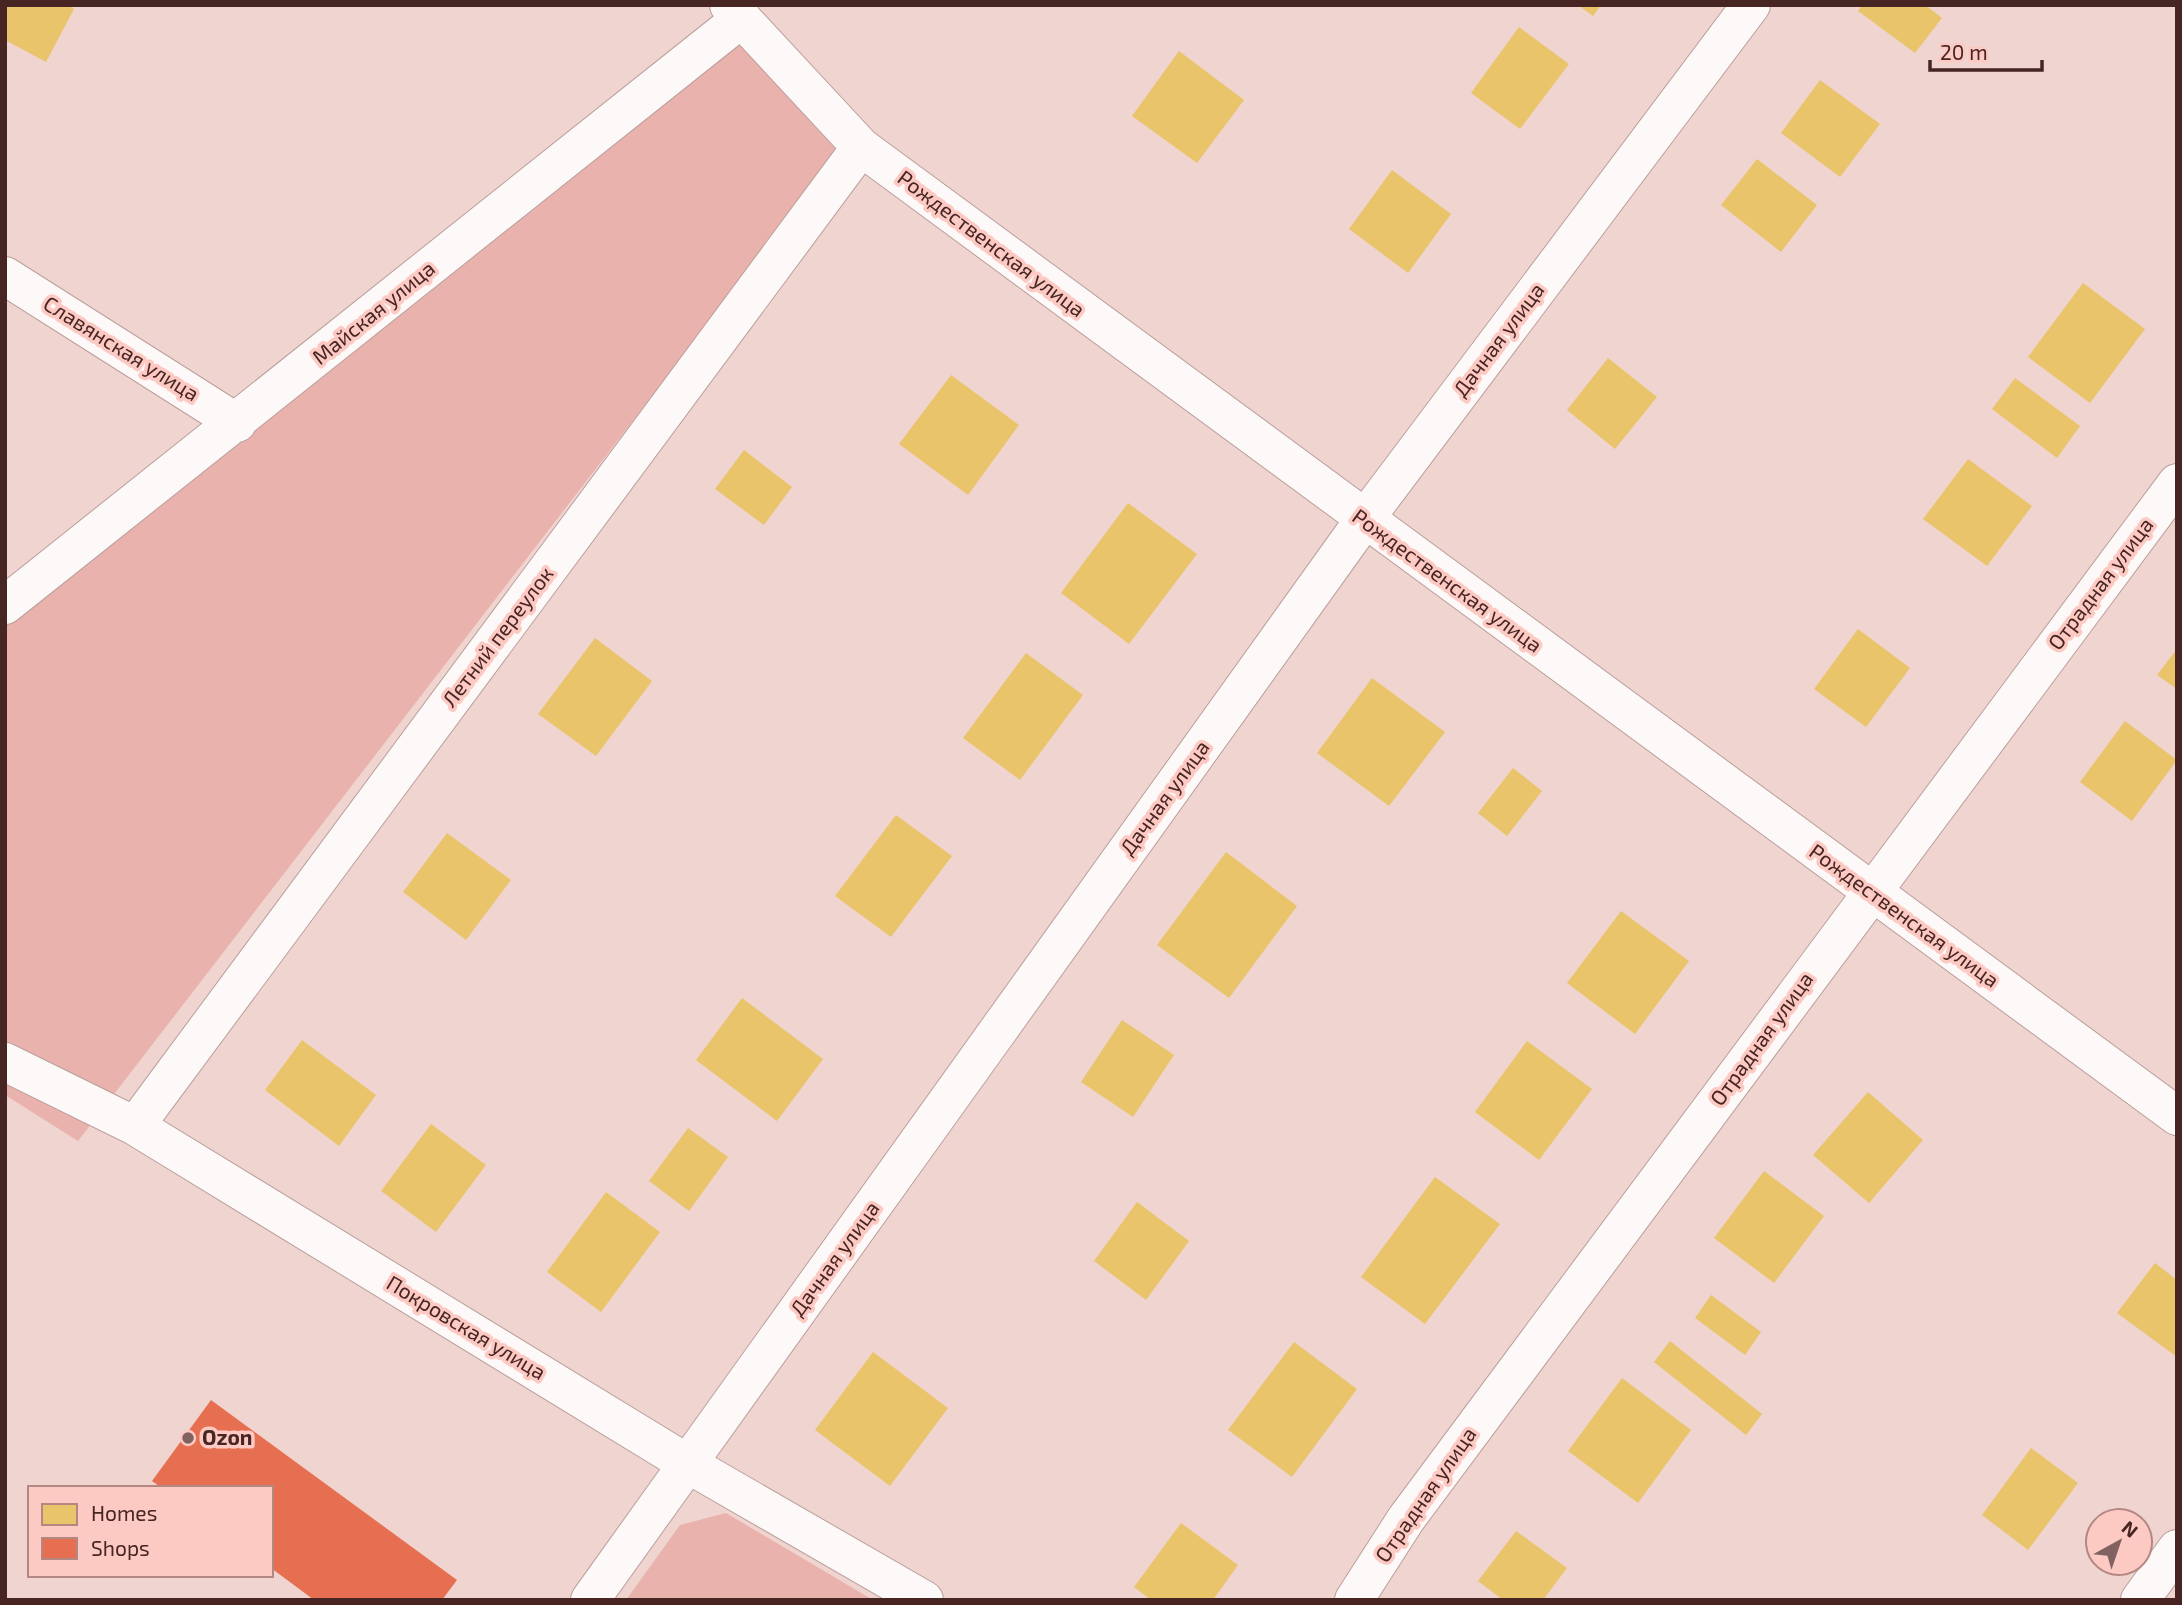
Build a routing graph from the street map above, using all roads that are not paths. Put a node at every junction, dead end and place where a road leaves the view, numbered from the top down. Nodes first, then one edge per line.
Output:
1 (1751, 5) edge
2 (735, 12) edge
3 (861, 147) junction
4 (5, 276) edge
5 (237, 423) junction
6 (2177, 483) edge
7 (1364, 520) junction
8 (5, 604) edge
9 (1870, 891) junction
10 (5, 1062) edge
11 (2177, 1116) edge
12 (135, 1126) junction
13 (688, 1464) junction
14 (2177, 1549) edge
15 (590, 1600) edge
16 (924, 1600) edge
17 (1354, 1600) edge
18 (2140, 1600) edge

1 - 7 street, Дачная улица
2 - 3 street, Рождественская улица
2 - 5 street, Майская улица
3 - 7 street, Рождественская улица
3 - 12 street, Летний переулок
4 - 5 street, Славянская улица
5 - 8 street, Майская улица
6 - 9 street, Отрадная улица
7 - 9 street, Рождественская улица
7 - 13 street, Дачная улица
9 - 11 street, Рождественская улица
9 - 17 street, Отрадная улица
10 - 12 street, Покровская улица
12 - 13 street, Покровская улица
13 - 15 street, Дачная улица
13 - 16 street, Покровская улица
14 - 18 street

